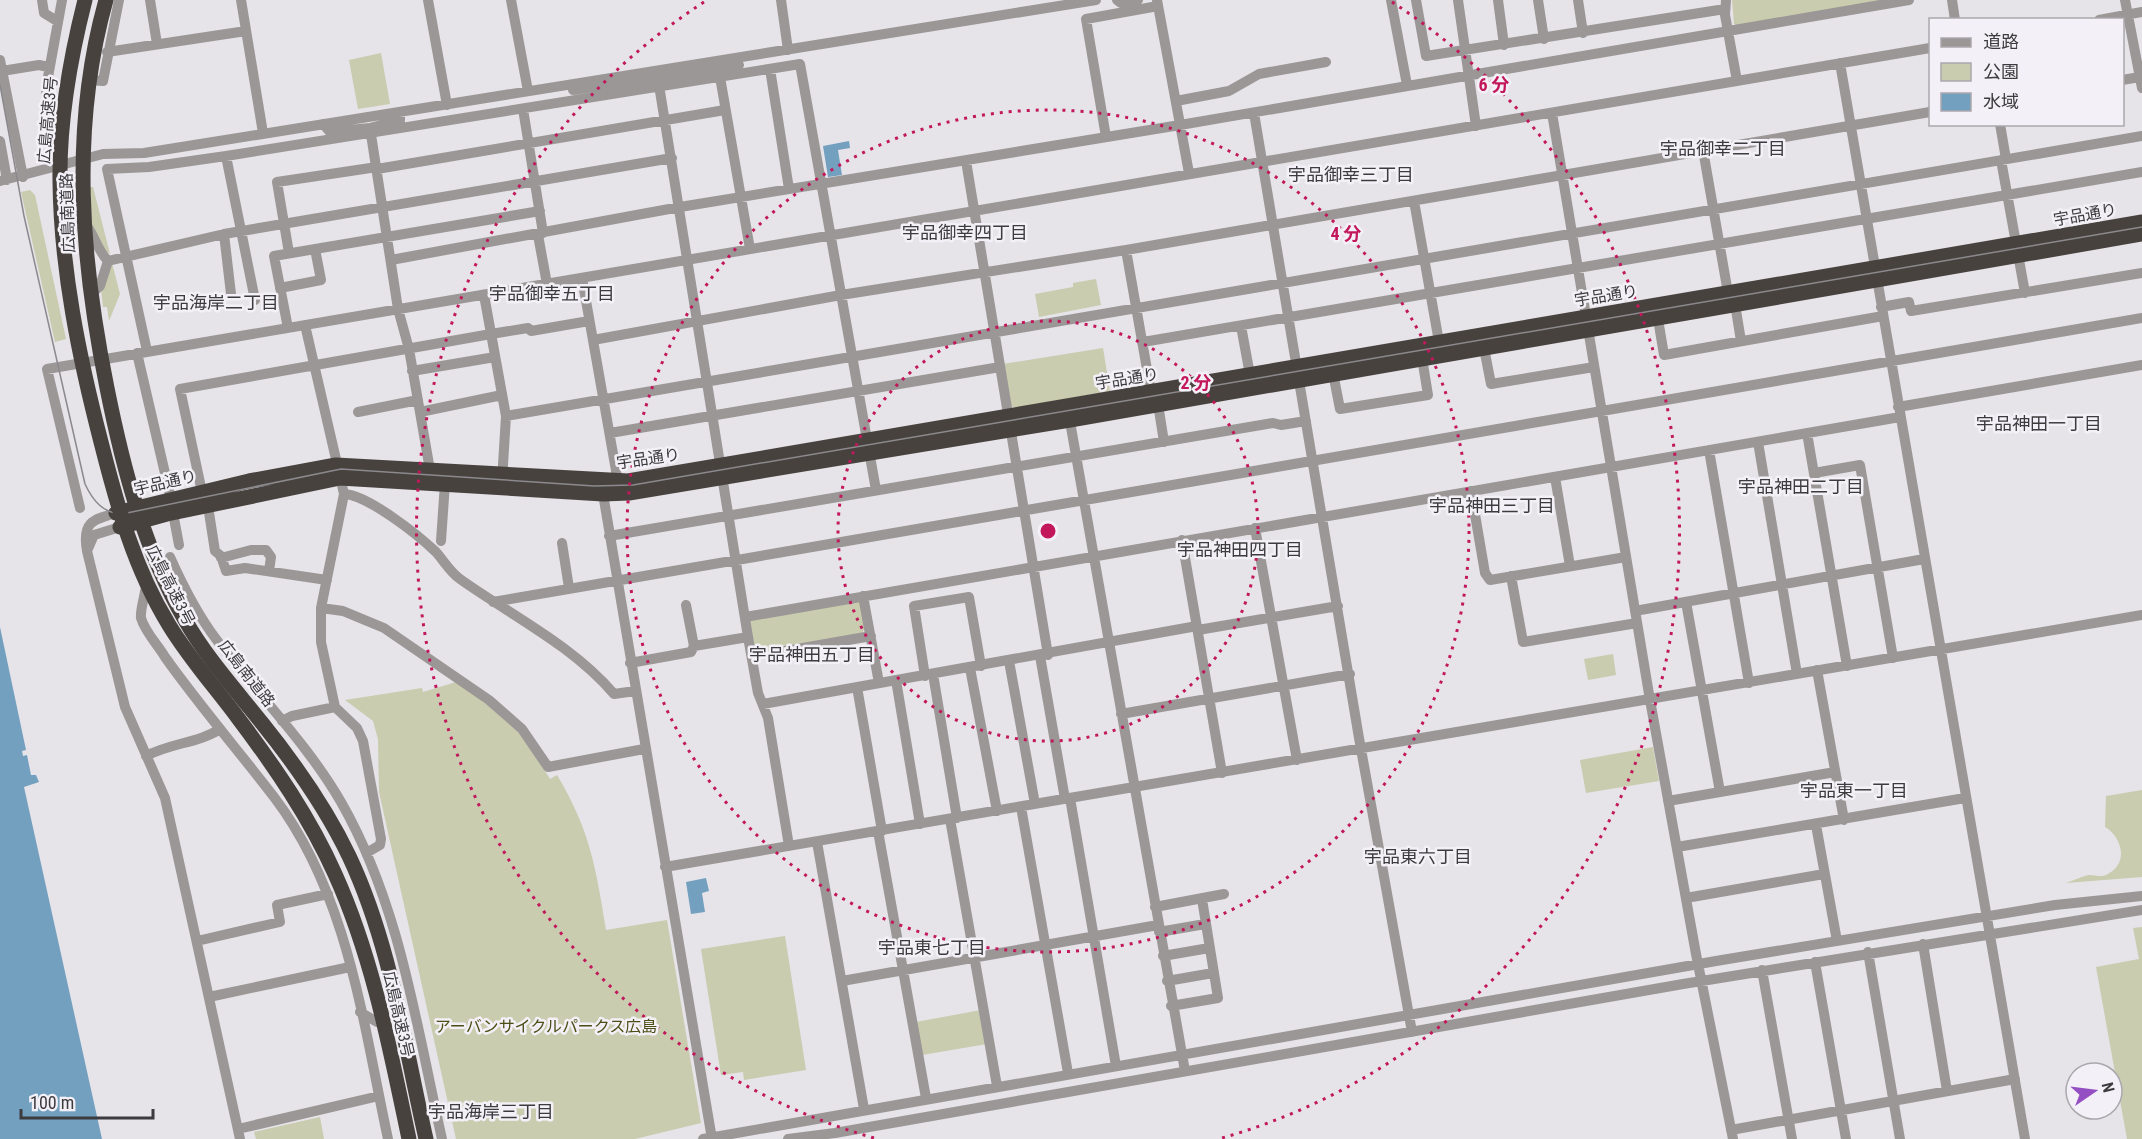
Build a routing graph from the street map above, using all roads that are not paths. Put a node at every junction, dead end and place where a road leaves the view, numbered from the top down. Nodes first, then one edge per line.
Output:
1 (42, 0) edge
2 (62, 0) edge
3 (77, 0) edge
4 (85, 0) edge
5 (106, 0) edge
6 (119, 0) edge
7 (150, 0) edge
8 (241, 0) edge
9 (428, 0) edge
10 (511, 0) edge
11 (781, 0) edge
12 (1096, 0) edge
13 (1117, 0) edge
14 (1138, 0) edge
15 (1391, 0) edge
16 (1416, 0) edge
17 (1458, 0) edge
18 (1498, 0) edge
19 (1538, 0) edge
20 (1578, 0) edge
21 (1909, 0) edge
22 (1952, 0) edge
23 (2125, 0) edge
24 (1054, 3) edge
25 (1157, 3) edge
26 (1725, 4) edge
27 (2142, 12) edge
28 (2127, 15) junction
29 (1955, 18) edge
30 (2110, 18) edge
31 (57, 21) junction
32 (1728, 30) junction
33 (246, 32) junction
34 (1583, 33) junction
35 (1544, 39) junction
36 (157, 44) junction
37 (1504, 45) junction
38 (1929, 48) edge
39 (788, 50) junction
40 (1464, 51) junction
41 (107, 52) junction
42 (763, 54) junction
43 (1326, 62) dead end
44 (1840, 63) junction
45 (48, 67) junction
46 (1, 69) edge
47 (770, 69) junction
48 (1467, 74) junction
49 (720, 77) junction
50 (2140, 77) junction
51 (96, 80) junction
52 (2124, 80) edge
53 (1737, 81) junction
54 (658, 83) junction
55 (560, 85) junction
56 (1407, 85) junction
57 (2142, 88) edge
58 (528, 91) junction
59 (1176, 101) junction
60 (447, 105) junction
61 (523, 109) junction
62 (725, 110) junction
63 (400, 112) junction
64 (1929, 112) edge
65 (1254, 113) junction
66 (1552, 113) junction
67 (59, 119) junction
68 (664, 120) junction
69 (323, 124) junction
70 (1180, 125) junction
71 (1850, 125) junction
72 (1476, 126) junction
73 (2000, 126) edge
74 (371, 131) junction
75 (263, 133) junction
76 (2142, 136) edge
77 (1106, 137) junction
78 (0, 141) edge
79 (529, 144) junction
80 (1704, 150) junction
81 (226, 156) junction
82 (672, 158) junction
83 (84, 160) junction
84 (2004, 160) junction
85 (966, 161) junction
86 (1262, 161) junction
87 (55, 168) junction
88 (377, 168) junction
89 (2142, 172) edge
90 (1189, 174) junction
91 (1561, 174) junction
92 (23, 177) junction
93 (4, 181) edge
94 (535, 182) junction
95 (821, 184) junction
96 (1860, 184) junction
97 (789, 189) junction
98 (2007, 195) junction
99 (741, 197) junction
100 (1414, 201) junction
101 (384, 207) junction
102 (680, 207) junction
103 (1714, 209) junction
104 (974, 210) junction
105 (540, 211) junction
106 (1866, 218) junction
107 (84, 221) junction
108 (2142, 222) edge
109 (284, 224) junction
110 (1273, 224) junction
111 (241, 231) junction
112 (224, 234) junction
113 (541, 234) junction
114 (1572, 234) junction
115 (2142, 234) edge
116 (388, 236) junction
117 (829, 236) junction
118 (1720, 243) junction
119 (315, 249) junction
120 (750, 249) junction
121 (1126, 250) junction
122 (2017, 250) junction
123 (289, 254) junction
124 (127, 257) junction
125 (688, 259) junction
126 (1424, 259) junction
127 (391, 260) junction
128 (108, 261) junction
129 (1578, 268) junction
130 (985, 272) junction
131 (2142, 273) edge
132 (1876, 274) junction
133 (582, 278) junction
134 (1282, 282) junction
135 (547, 284) junction
136 (280, 288) junction
137 (2025, 293) junction
138 (231, 294) dead end
139 (1430, 294) junction
140 (90, 295) junction
141 (484, 295) junction
142 (841, 296) junction
143 (1732, 299) junction
144 (255, 300) dead end
145 (1136, 306) junction
146 (398, 309) junction
147 (1882, 311) junction
148 (1288, 318) junction
149 (2142, 318) edge
150 (1658, 319) junction
151 (589, 321) junction
152 (697, 321) junction
153 (1588, 323) junction
154 (305, 325) junction
155 (1241, 326) junction
156 (288, 328) junction
157 (994, 331) junction
158 (491, 334) junction
159 (593, 340) junction
160 (1143, 342) junction
161 (1438, 342) junction
162 (1742, 342) junction
163 (1484, 348) junction
164 (409, 349) junction
165 (142, 352) junction
166 (851, 356) junction
167 (495, 357) junction
168 (1422, 358) junction
169 (101, 360) junction
170 (1891, 362) junction
171 (76, 365) junction
172 (2142, 365) edge
173 (314, 366) junction
174 (1000, 367) junction
175 (1594, 367) junction
176 (412, 371) junction
177 (1297, 373) junction
178 (1334, 373) junction
179 (1250, 375) junction
180 (705, 380) junction
181 (858, 390) junction
182 (502, 395) junction
183 (603, 398) junction
184 (1154, 398) junction
185 (418, 400) junction
186 (1601, 410) junction
187 (358, 412) dead end
188 (420, 412) junction
189 (1899, 412) junction
190 (1069, 413) junction
191 (506, 416) junction
192 (711, 416) junction
193 (1306, 421) junction
194 (1010, 422) junction
195 (610, 433) junction
196 (1807, 433) junction
197 (1164, 442) junction
198 (1758, 442) junction
199 (867, 447) junction
200 (1709, 450) junction
201 (1077, 457) junction
202 (1313, 460) junction
203 (1017, 467) junction
204 (1611, 468) junction
205 (430, 470) junction
206 (338, 472) junction
207 (720, 472) junction
208 (1814, 473) junction
209 (1555, 477) junction
210 (502, 481) junction
211 (618, 482) junction
212 (445, 483) junction
213 (602, 488) junction
214 (876, 490) junction
215 (1471, 491) junction
216 (345, 494) junction
217 (205, 499) junction
218 (1084, 500) junction
219 (172, 506) junction
220 (80, 508) dead end
221 (1024, 510) junction
222 (140, 514) junction
223 (728, 515) junction
224 (1323, 518) junction
225 (118, 520) junction
226 (1256, 528) junction
227 (609, 536) junction
228 (1182, 540) junction
229 (441, 541) dead end
230 (562, 543) dead end
231 (179, 545) dead end
232 (1094, 556) junction
233 (170, 557) dead end
234 (1626, 557) junction
235 (221, 558) junction
236 (735, 559) junction
237 (1924, 560) junction
238 (1034, 565) junction
239 (1570, 566) junction
240 (1878, 568) junction
241 (269, 571) junction
242 (1511, 576) junction
243 (1832, 576) junction
244 (616, 579) junction
245 (327, 580) junction
246 (1782, 585) junction
247 (569, 588) junction
248 (145, 591) junction
249 (1733, 593) junction
250 (172, 596) junction
251 (863, 596) junction
252 (190, 600) junction
253 (493, 602) junction
254 (1686, 602) junction
255 (686, 605) dead end
256 (1338, 606) junction
257 (321, 608) junction
258 (1635, 611) junction
259 (2142, 615) edge
260 (745, 617) junction
261 (1271, 617) junction
262 (1637, 623) junction
263 (1198, 628) junction
264 (871, 636) junction
265 (748, 637) junction
266 (1108, 642) junction
267 (694, 646) junction
268 (1940, 650) junction
269 (780, 652) dead end
270 (1044, 655) junction
271 (1893, 658) junction
272 (1009, 661) junction
273 (630, 663) junction
274 (981, 666) junction
275 (1847, 666) junction
276 (970, 668) junction
277 (1817, 670) junction
278 (1350, 674) junction
279 (1797, 674) junction
280 (929, 675) junction
281 (896, 680) junction
282 (879, 683) junction
283 (1749, 683) junction
284 (1283, 686) junction
285 (857, 687) junction
286 (634, 691) junction
287 (1701, 691) junction
288 (1209, 698) junction
289 (1650, 700) junction
290 (763, 704) junction
291 (335, 707) junction
292 (1121, 714) junction
293 (282, 721) junction
294 (220, 729) junction
295 (1362, 748) junction
296 (644, 749) junction
297 (308, 755) junction
298 (146, 756) junction
299 (1297, 760) junction
300 (1222, 772) junction
301 (1835, 772) junction
302 (279, 783) junction
303 (310, 787) junction
304 (1134, 787) junction
305 (1720, 792) junction
306 (276, 798) junction
307 (1965, 798) junction
308 (1068, 799) junction
309 (1668, 801) junction
310 (1035, 804) junction
311 (1021, 807) junction
312 (997, 811) junction
313 (954, 818) junction
314 (1844, 820) junction
315 (920, 824) junction
316 (1816, 825) junction
317 (880, 831) junction
318 (817, 842) junction
319 (789, 846) junction
320 (1677, 847) junction
321 (368, 852) junction
322 (665, 867) junction
323 (1824, 874) junction
324 (328, 894) junction
325 (1224, 894) dead end
326 (2142, 896) edge
327 (1686, 898) junction
328 (1202, 899) junction
329 (1155, 907) junction
330 (2142, 910) edge
331 (1985, 916) junction
332 (1205, 924) junction
333 (1159, 928) junction
334 (1989, 933) junction
335 (1094, 936) junction
336 (197, 941) junction
337 (1837, 941) junction
338 (1923, 944) junction
339 (1045, 945) junction
340 (1209, 948) junction
341 (1868, 952) junction
342 (975, 956) junction
343 (1163, 956) junction
344 (1815, 962) junction
345 (1698, 964) junction
346 (350, 967) junction
347 (903, 970) junction
348 (1762, 970) junction
349 (1213, 973) junction
350 (842, 981) junction
351 (1167, 981) junction
352 (1702, 981) junction
353 (210, 997) junction
354 (1171, 1006) junction
355 (360, 1011) junction
356 (1410, 1015) junction
357 (376, 1022) junction
358 (1412, 1032) junction
359 (1181, 1055) junction
360 (1116, 1066) junction
361 (1185, 1071) junction
362 (1068, 1073) junction
363 (2015, 1079) junction
364 (997, 1086) junction
365 (1947, 1091) junction
366 (379, 1096) junction
367 (926, 1098) junction
368 (1893, 1100) junction
369 (864, 1109) junction
370 (1841, 1109) junction
371 (436, 1112) junction
372 (1788, 1119) junction
373 (239, 1134) edge
374 (425, 1134) edge
375 (1732, 1134) edge
376 (398, 1137) edge
377 (708, 1138) edge
378 (442, 1139) edge
379 (788, 1139) edge
380 (1792, 1139) edge
381 (1846, 1139) edge
382 (1900, 1139) edge
383 (2025, 1139) edge

1 - 31 street
2 - 31 street
3 - 67 highway, 広島南道路
4 - 376 highway, 広島高速3号, bridge
5 - 51 highway, 広島南道路
6 - 41 street
7 - 36 street
8 - 33 street
9 - 60 street
10 - 58 street
11 - 39 street
12 - 24 street
13 - 14 street
15 - 56 street
16 - 40 street
17 - 40 street
18 - 37 street
19 - 35 street
20 - 34 street
21 - 32 street
22 - 29 street
23 - 28 street
24 - 39 street
25 - 59 street
25 - 77 street
26 - 32 street
26 - 34 street
27 - 28 street
28 - 30 street
28 - 50 street
31 - 45 street
32 - 48 street
32 - 53 street
33 - 36 street
33 - 75 street
34 - 35 street
35 - 37 street
36 - 41 street
37 - 40 street
38 - 44 street
39 - 42 street
40 - 48 street
41 - 51 street
42 - 54 street
42 - 55 street
43 - 59 street
44 - 53 street
44 - 71 street
45 - 46 street
45 - 67 street
46 - 92 street
47 - 49 street
47 - 95 street
47 - 97 street
48 - 56 street
48 - 72 street
49 - 54 street
49 - 62 street
50 - 52 street
50 - 57 street
51 - 83 highway, 広島南道路
53 - 66 street
54 - 55 street
54 - 61 street
54 - 68 street
55 - 58 street
56 - 65 street
58 - 60 street
59 - 70 street
60 - 63 street
61 - 74 street
61 - 79 street
62 - 68 street
62 - 99 street
63 - 69 street
63 - 74 street
64 - 71 street
65 - 70 street
65 - 86 street
66 - 72 street
66 - 91 street
67 - 87 highway, 広島南道路
68 - 79 street
68 - 82 street
69 - 74 street
69 - 75 street
70 - 77 street
70 - 90 street
71 - 80 street
71 - 96 street
72 - 86 street
73 - 84 street
74 - 81 street
74 - 88 street
75 - 83 street
76 - 84 street
77 - 85 street
78 - 93 street
79 - 88 street
79 - 94 street
80 - 91 street
80 - 103 street
81 - 111 street
81 - 124 street
82 - 94 street
82 - 102 street
83 - 87 street
83 - 107 highway, 広島南道路
84 - 96 street
84 - 98 street
85 - 95 street
85 - 104 street
86 - 90 street
86 - 110 street
87 - 92 street
87 - 171 highway, 広島南道路
88 - 101 street
88 - 109 street
89 - 98 street
90 - 104 street
91 - 100 street
91 - 114 street
92 - 93 street
94 - 101 street
94 - 105 street
95 - 97 street
95 - 117 street
96 - 103 street
96 - 106 street
97 - 99 street
98 - 106 street
98 - 122 street
99 - 102 street
99 - 120 street
100 - 110 street
100 - 126 street
101 - 109 street
101 - 116 street
102 - 113 street
102 - 125 street
103 - 114 street
103 - 118 street
104 - 117 street
104 - 130 street
105 - 113 street
105 - 116 street
106 - 118 street
106 - 132 street
107 - 128 street
107 - 140 highway, 広島南道路
108 - 122 highway, 宇品通り
109 - 111 street
109 - 123 street
110 - 121 street
110 - 134 street
111 - 112 street
111 - 144 street
112 - 124 street
112 - 138 street
113 - 127 street
113 - 135 street
114 - 126 street
114 - 129 street
115 - 122 highway, 宇品通り
116 - 119 street
116 - 127 street
117 - 120 street
117 - 142 street
118 - 129 street
118 - 143 street
119 - 123 street
119 - 136 street
120 - 125 street
121 - 130 street
121 - 145 street
122 - 132 highway, 宇品通り
122 - 137 street
123 - 136 street
124 - 128 street
124 - 165 street
125 - 133 street
125 - 152 street
126 - 134 street
126 - 139 street
127 - 146 street
128 - 140 street
129 - 139 street
129 - 153 street
130 - 142 street
130 - 157 street
131 - 137 street
132 - 143 highway, 宇品通り
132 - 147 street
133 - 135 street
133 - 151 street
134 - 145 street
134 - 148 street
135 - 141 street
136 - 156 street
137 - 147 street
139 - 148 street
139 - 161 street
140 - 169 highway, 広島南道路
141 - 146 street
141 - 158 street
142 - 152 street
142 - 166 street
143 - 150 highway, 宇品通り
143 - 153 highway, 宇品通り
143 - 162 street
145 - 157 street
145 - 160 street
146 - 154 street
146 - 164 street
147 - 162 street
147 - 170 street
148 - 155 street
148 - 177 street
149 - 170 street
150 - 153 highway, 宇品通り
150 - 162 street
151 - 158 street
151 - 159 street
152 - 159 street
152 - 180 street
153 - 161 highway, 宇品通り
153 - 163 highway, 宇品通り
153 - 175 street
154 - 156 street
154 - 173 street
155 - 160 street
155 - 179 street
156 - 165 street
157 - 166 street
157 - 174 street
158 - 164 street
158 - 167 street
159 - 183 street
160 - 184 street
161 - 177 highway, 宇品通り
163 - 168 highway, 宇品通り
163 - 175 street
164 - 173 street
164 - 176 street
165 - 169 street
165 - 219 street
166 - 180 street
166 - 181 street
167 - 176 street
167 - 182 street
168 - 178 highway, 宇品通り
168 - 178 street
169 - 171 street
169 - 222 highway, 広島南道路
170 - 186 street
170 - 189 street
171 - 220 street
171 - 225 highway, 広島南道路
172 - 189 street
173 - 206 street
173 - 217 street
174 - 181 street
174 - 194 street
175 - 186 street
176 - 185 street
177 - 178 highway, 宇品通り
177 - 179 highway, 宇品通り
177 - 184 highway, 宇品通り
177 - 193 street
179 - 184 highway, 宇品通り
180 - 183 street
180 - 192 street
181 - 192 street
181 - 199 street
182 - 188 street
182 - 191 street
183 - 191 street
183 - 195 street
184 - 190 highway, 宇品通り
184 - 197 street
185 - 187 street
185 - 188 street
186 - 202 street
186 - 204 street
188 - 205 street
189 - 196 street
189 - 237 street
190 - 194 highway, 宇品通り
190 - 201 street
191 - 210 street
192 - 195 street
192 - 207 street
193 - 197 street
193 - 202 street
194 - 199 highway, 宇品通り
194 - 203 street
195 - 211 street
196 - 198 street
196 - 208 street
197 - 201 street
198 - 200 street
198 - 246 street
199 - 207 highway, 宇品通り
199 - 214 street
200 - 204 street
200 - 249 street
201 - 203 street
201 - 218 street
202 - 218 street
202 - 224 street
203 - 214 street
203 - 221 street
204 - 209 street
204 - 234 street
205 - 206 highway, 宇品通り
205 - 210 highway, 宇品通り
206 - 212 highway, 宇品通り
206 - 216 street
206 - 217 highway, 宇品通り
207 - 211 highway, 宇品通り
207 - 213 highway, 宇品通り
207 - 223 street
208 - 240 street
208 - 243 street
209 - 215 street
209 - 239 street
210 - 212 highway, 宇品通り
210 - 213 highway, 宇品通り
211 - 213 highway, 宇品通り
212 - 229 street
213 - 227 street
214 - 223 street
215 - 224 street
215 - 242 street
216 - 245 street
216 - 253 street
217 - 219 highway, 宇品通り
217 - 235 street
218 - 221 street
218 - 232 street
219 - 222 highway, 宇品通り
219 - 231 street
221 - 236 street
221 - 238 street
222 - 225 highway, 宇品通り
222 - 250 highway, 広島南道路
223 - 227 street
223 - 236 street
224 - 226 street
224 - 256 street
225 - 248 highway, 広島南道路
225 - 298 street
226 - 228 street
226 - 261 street
227 - 244 street
228 - 232 street
228 - 263 street
230 - 247 street
232 - 238 street
232 - 266 street
233 - 252 street
234 - 239 street
234 - 258 street
235 - 241 street
235 - 241 street
236 - 244 street
236 - 260 street
237 - 240 street
237 - 268 street
238 - 251 street
238 - 270 street
239 - 242 street
240 - 243 street
240 - 271 street
241 - 245 street
242 - 262 street
243 - 246 street
243 - 275 street
244 - 247 street
244 - 273 street
245 - 257 street
246 - 249 street
246 - 279 street
247 - 253 street
248 - 294 street
248 - 302 highway, 広島南道路
249 - 254 street
249 - 283 street
250 - 252 street
250 - 303 highway, 広島南道路
251 - 260 street
251 - 264 street
252 - 293 street
253 - 286 street
254 - 258 street
254 - 287 street
255 - 267 street
256 - 261 street
256 - 278 street
257 - 291 street
257 - 296 street
258 - 262 street
259 - 268 street
260 - 265 street
261 - 263 street
261 - 284 street
262 - 289 street
263 - 266 street
263 - 288 street
264 - 269 street
264 - 282 street
265 - 267 street
265 - 290 street
266 - 270 street
266 - 292 street
267 - 273 street
268 - 271 street
268 - 307 street
270 - 272 street
270 - 308 street
271 - 275 street
272 - 274 street
272 - 310 street
273 - 286 street
274 - 276 street
274 - 280 street
275 - 277 street
276 - 280 street
276 - 312 street
277 - 279 street
277 - 301 street
278 - 284 street
278 - 295 street
279 - 283 street
280 - 281 street
280 - 313 street
281 - 282 street
281 - 315 street
282 - 285 street
283 - 287 street
284 - 288 street
284 - 299 street
285 - 290 street
285 - 317 street
286 - 296 street
287 - 289 street
287 - 305 street
288 - 292 street
288 - 300 street
289 - 295 street
289 - 309 street
290 - 319 street
291 - 293 street
291 - 321 street
292 - 304 street
293 - 297 street
294 - 298 street
294 - 306 street
295 - 299 street
295 - 356 street
296 - 322 street
297 - 303 street
297 - 321 street
298 - 336 street
299 - 300 street
300 - 304 street
301 - 305 street
301 - 314 street
302 - 306 street
302 - 357 highway, 広島南道路
303 - 374 highway, 広島南道路
304 - 308 street
304 - 329 street
305 - 309 street
306 - 324 street
307 - 314 street
307 - 331 street
308 - 310 street
308 - 335 street
309 - 320 street
310 - 311 street
311 - 312 street
311 - 339 street
312 - 313 street
313 - 315 street
313 - 342 street
314 - 316 street
315 - 317 street
316 - 320 street
316 - 323 street
317 - 318 street
317 - 347 street
318 - 319 street
318 - 350 street
319 - 322 street
320 - 327 street
321 - 371 street
322 - 377 street
323 - 327 street
323 - 337 street
324 - 336 street
324 - 346 street
325 - 328 street
326 - 331 street
327 - 345 street
328 - 329 street
328 - 332 street
329 - 333 street
330 - 334 street
331 - 334 street
331 - 337 street
332 - 333 street
332 - 340 street
333 - 335 street
333 - 343 street
334 - 338 street
334 - 363 street
335 - 339 street
335 - 360 street
336 - 353 street
337 - 345 street
338 - 341 street
338 - 365 street
339 - 342 street
339 - 362 street
340 - 343 street
340 - 349 street
341 - 344 street
341 - 368 street
342 - 347 street
342 - 364 street
343 - 351 street
344 - 348 street
344 - 370 street
345 - 352 street
345 - 356 street
346 - 353 street
346 - 355 street
347 - 350 street
347 - 367 street
348 - 352 street
348 - 372 street
349 - 351 street
349 - 354 street
350 - 369 street
351 - 354 street
352 - 358 street
352 - 375 street
353 - 373 street
354 - 359 street
355 - 357 street
355 - 366 street
356 - 358 street
356 - 359 street
357 - 376 highway, 広島南道路
358 - 361 street
359 - 360 street
359 - 361 street
360 - 362 street
361 - 379 street
362 - 364 street
363 - 365 street
363 - 383 street
364 - 367 street
365 - 368 street
366 - 373 street
366 - 376 street
367 - 369 street
368 - 370 street
368 - 382 street
369 - 377 street
370 - 372 street
370 - 381 street
371 - 374 street
371 - 378 street
372 - 375 street
372 - 380 street

